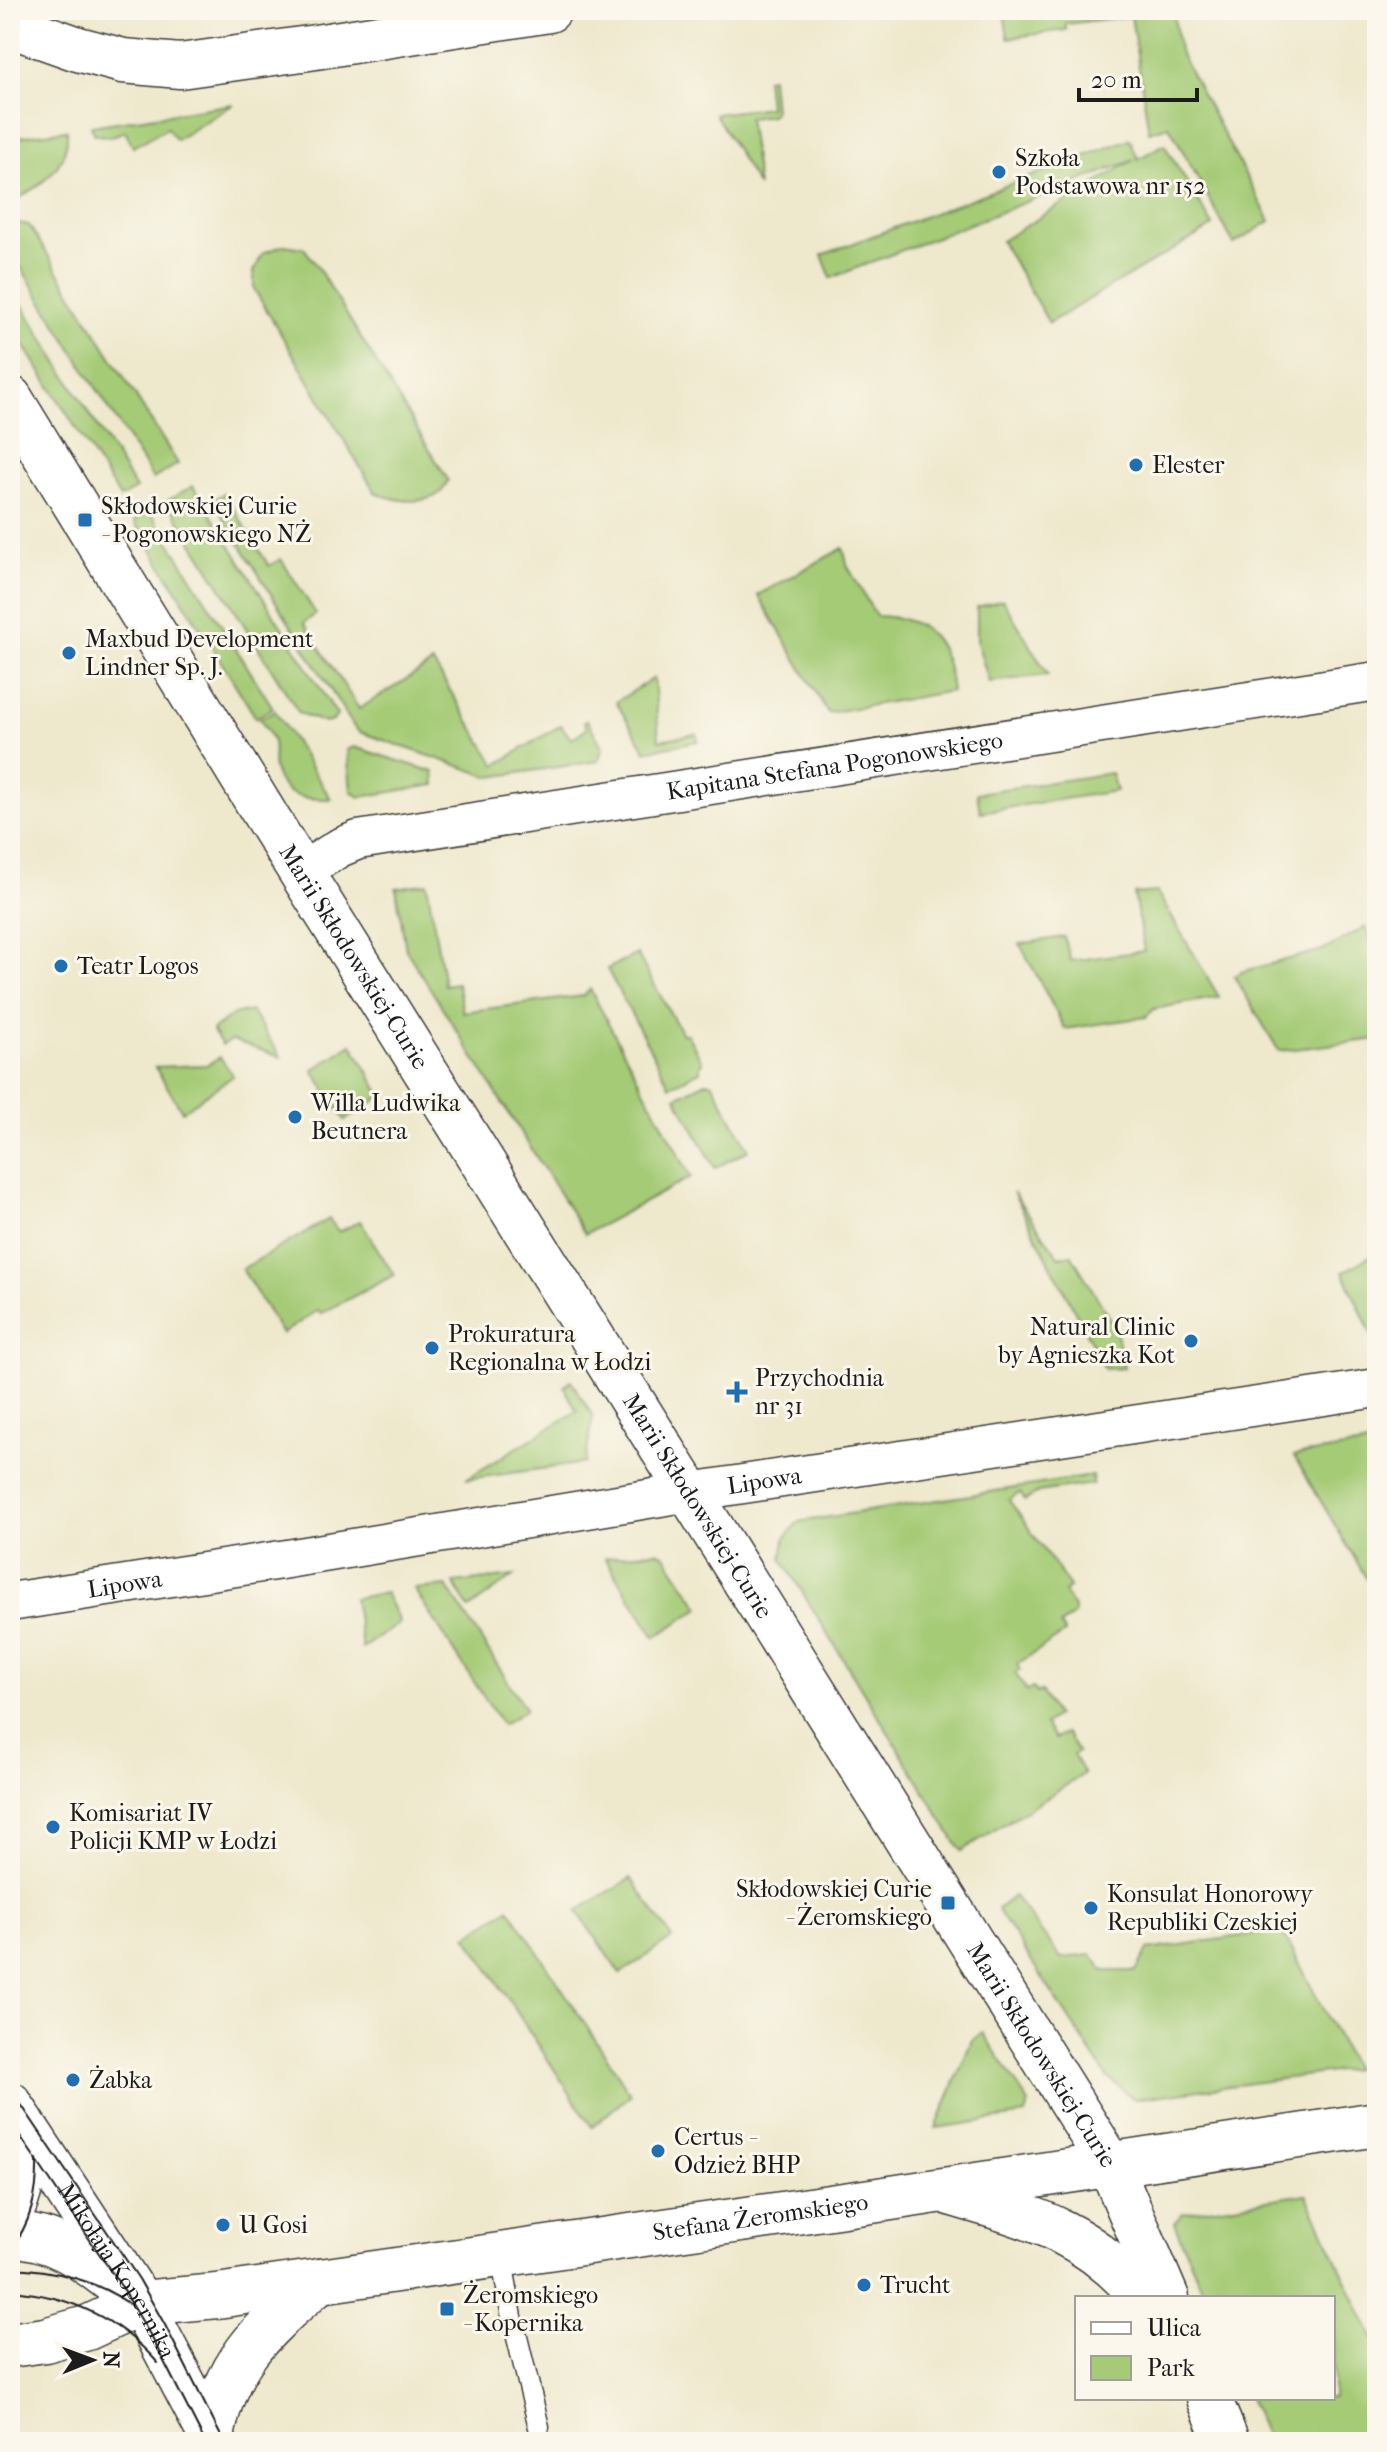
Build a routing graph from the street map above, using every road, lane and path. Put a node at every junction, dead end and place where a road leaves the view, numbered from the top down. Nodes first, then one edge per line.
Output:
1 (549, 10) edge
2 (10, 25) edge
3 (10, 398) edge
4 (1377, 681) edge
5 (301, 872) junction
6 (1377, 1388) edge
7 (690, 1492) junction
8 (10, 1602) edge
9 (16, 2113) edge
10 (1377, 2124) edge
11 (1110, 2164) junction
12 (943, 2191) junction
13 (10, 2215) edge
14 (10, 2235) edge
15 (501, 2255) junction
16 (319, 2281) junction
17 (1141, 2296) edge
18 (1166, 2296) edge
19 (141, 2303) junction
20 (10, 2345) edge
21 (1210, 2400) edge
22 (539, 2427) dead end
23 (213, 2440) edge
24 (1227, 2442) edge

1 - 2 street
3 - 5 street, Marii Skłodowskiej-Curie
4 - 5 street, Kapitana Stefana Pogonowskiego
5 - 7 street, Marii Skłodowskiej-Curie
6 - 7 street, Lipowa
7 - 8 street, Lipowa
7 - 11 street, Marii Skłodowskiej-Curie
9 - 13 street
9 - 19 street, Mikołaja Kopernika
10 - 11 street, Stefana Żeromskiego
11 - 12 street, Stefana Żeromskiego
11 - 18 street, Marii Skłodowskiej-Curie
12 - 15 street, Stefana Żeromskiego
12 - 17 street
14 - 19 street
15 - 16 street, Stefana Żeromskiego
15 - 22 lane
16 - 19 street, Stefana Żeromskiego
16 - 23 street
19 - 20 street, Stefana Żeromskiego
19 - 23 street, Mikołaja Kopernika
21 - 24 street

